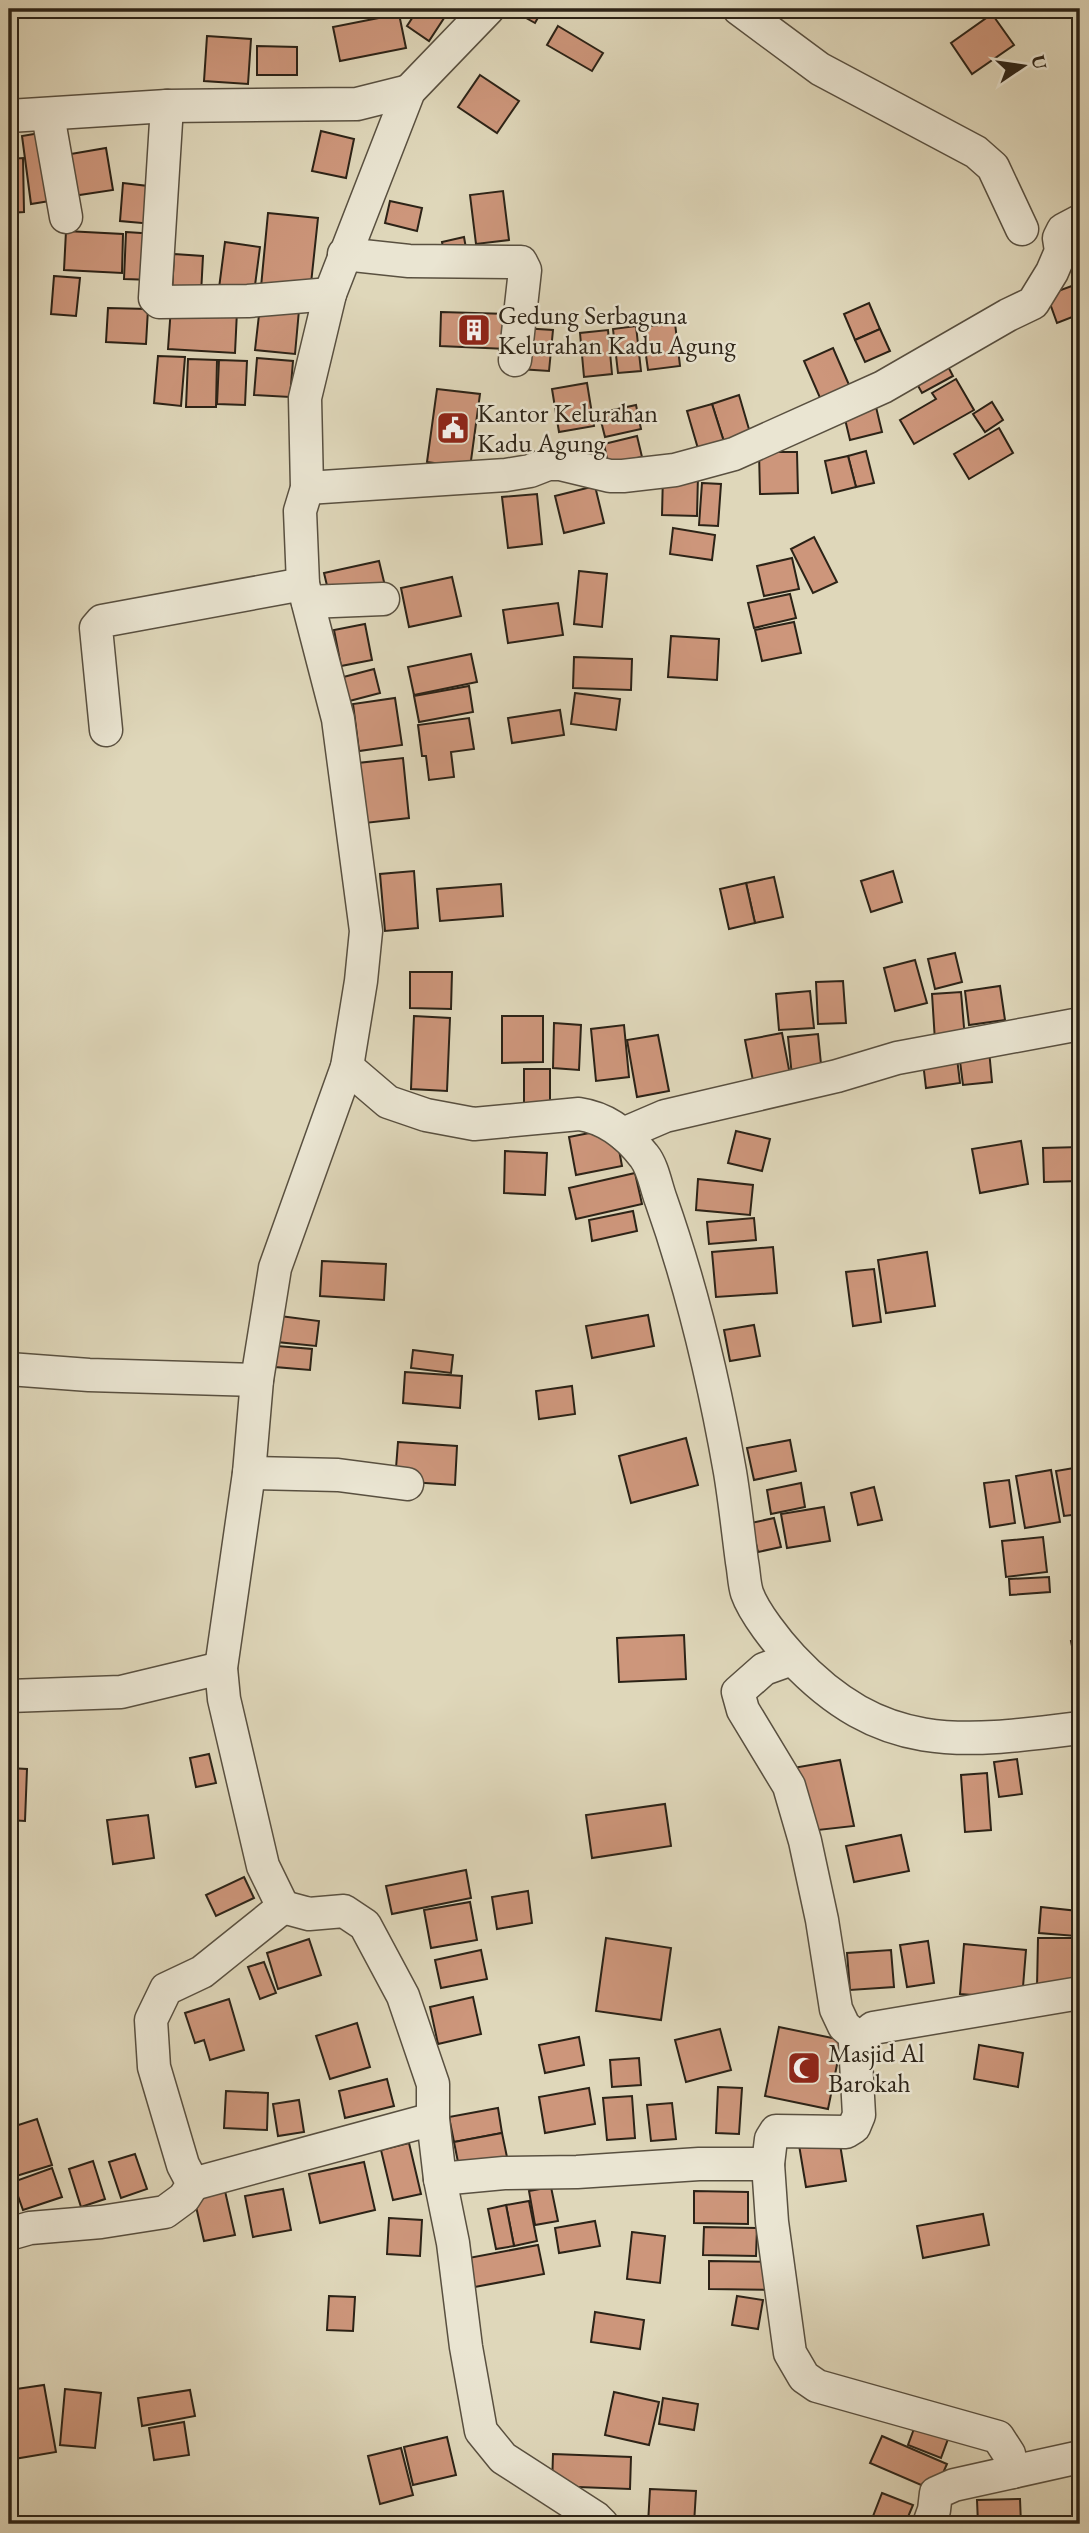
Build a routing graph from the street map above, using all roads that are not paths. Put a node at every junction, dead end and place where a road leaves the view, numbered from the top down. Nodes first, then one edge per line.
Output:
1 (488, 9) edge
2 (739, 9) edge
3 (409, 90) junction
4 (167, 106) junction
5 (48, 115) junction
6 (9, 116) edge
7 (66, 217) dead end
8 (1080, 221) edge
9 (1022, 229) dead end
10 (344, 254) junction
11 (330, 294) junction
12 (514, 360) dead end
13 (306, 488) junction
14 (305, 593) junction
15 (383, 599) dead end
16 (106, 730) dead end
17 (1080, 1024) edge
18 (347, 1068) junction
19 (623, 1134) junction
20 (9, 1369) edge
21 (257, 1380) junction
22 (249, 1473) junction
23 (407, 1484) dead end
24 (792, 1659) junction
25 (221, 1668) junction
26 (9, 1696) edge
27 (1080, 1728) edge
28 (283, 1907) junction
29 (1080, 1993) edge
30 (858, 2038) junction
31 (433, 2119) junction
32 (768, 2164) junction
33 (440, 2179) junction
34 (193, 2183) junction
35 (9, 2234) edge
36 (1080, 2457) edge
37 (1013, 2472) junction
38 (602, 2524) edge
39 (929, 2524) edge

1 - 3 street
2 - 9 street
3 - 4 street
3 - 10 street
4 - 5 street
4 - 11 street
5 - 6 street
5 - 7 street
8 - 13 street
10 - 11 street
10 - 12 street
11 - 13 street
13 - 14 street
14 - 15 street
14 - 16 street
14 - 18 street
17 - 19 street
18 - 19 street
18 - 21 street
19 - 24 street
20 - 21 street
21 - 22 street
22 - 23 street
22 - 25 street
24 - 27 street
24 - 30 street
25 - 26 street
25 - 28 street
28 - 31 street
28 - 34 street
29 - 30 street
30 - 32 street
31 - 33 street
31 - 34 street
32 - 33 street
32 - 37 street
33 - 38 street
34 - 35 street
36 - 37 street
37 - 39 street

